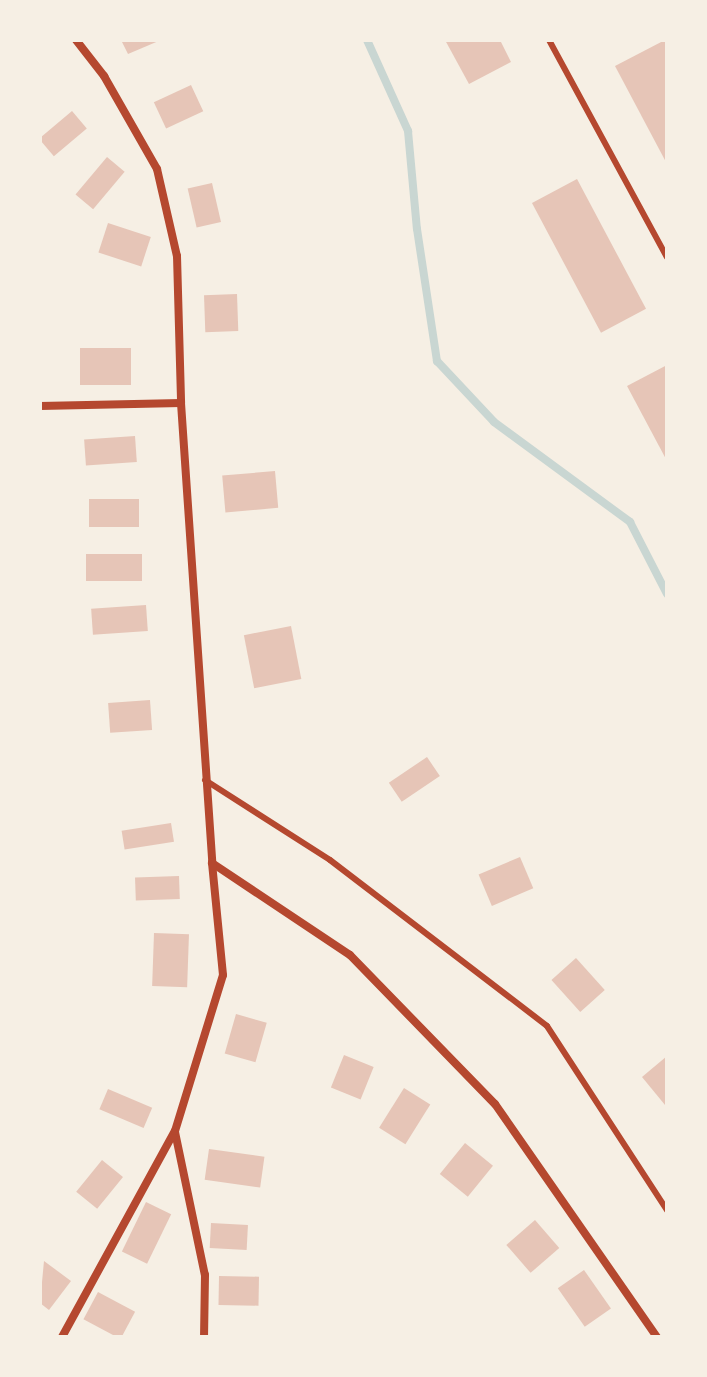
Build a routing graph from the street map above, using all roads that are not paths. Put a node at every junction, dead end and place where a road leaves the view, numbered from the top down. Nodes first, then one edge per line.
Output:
1 (76, 40) edge
2 (549, 40) edge
3 (667, 257) edge
4 (181, 403) junction
5 (40, 406) edge
6 (205, 780) junction
7 (212, 863) junction
8 (175, 1131) junction
9 (667, 1210) edge
10 (62, 1337) edge
11 (204, 1337) edge
12 (657, 1337) edge

1 - 4 street
2 - 3 lane
4 - 5 street
4 - 6 street
6 - 7 street
6 - 9 lane
7 - 8 street
7 - 12 street
8 - 10 street
8 - 11 street

